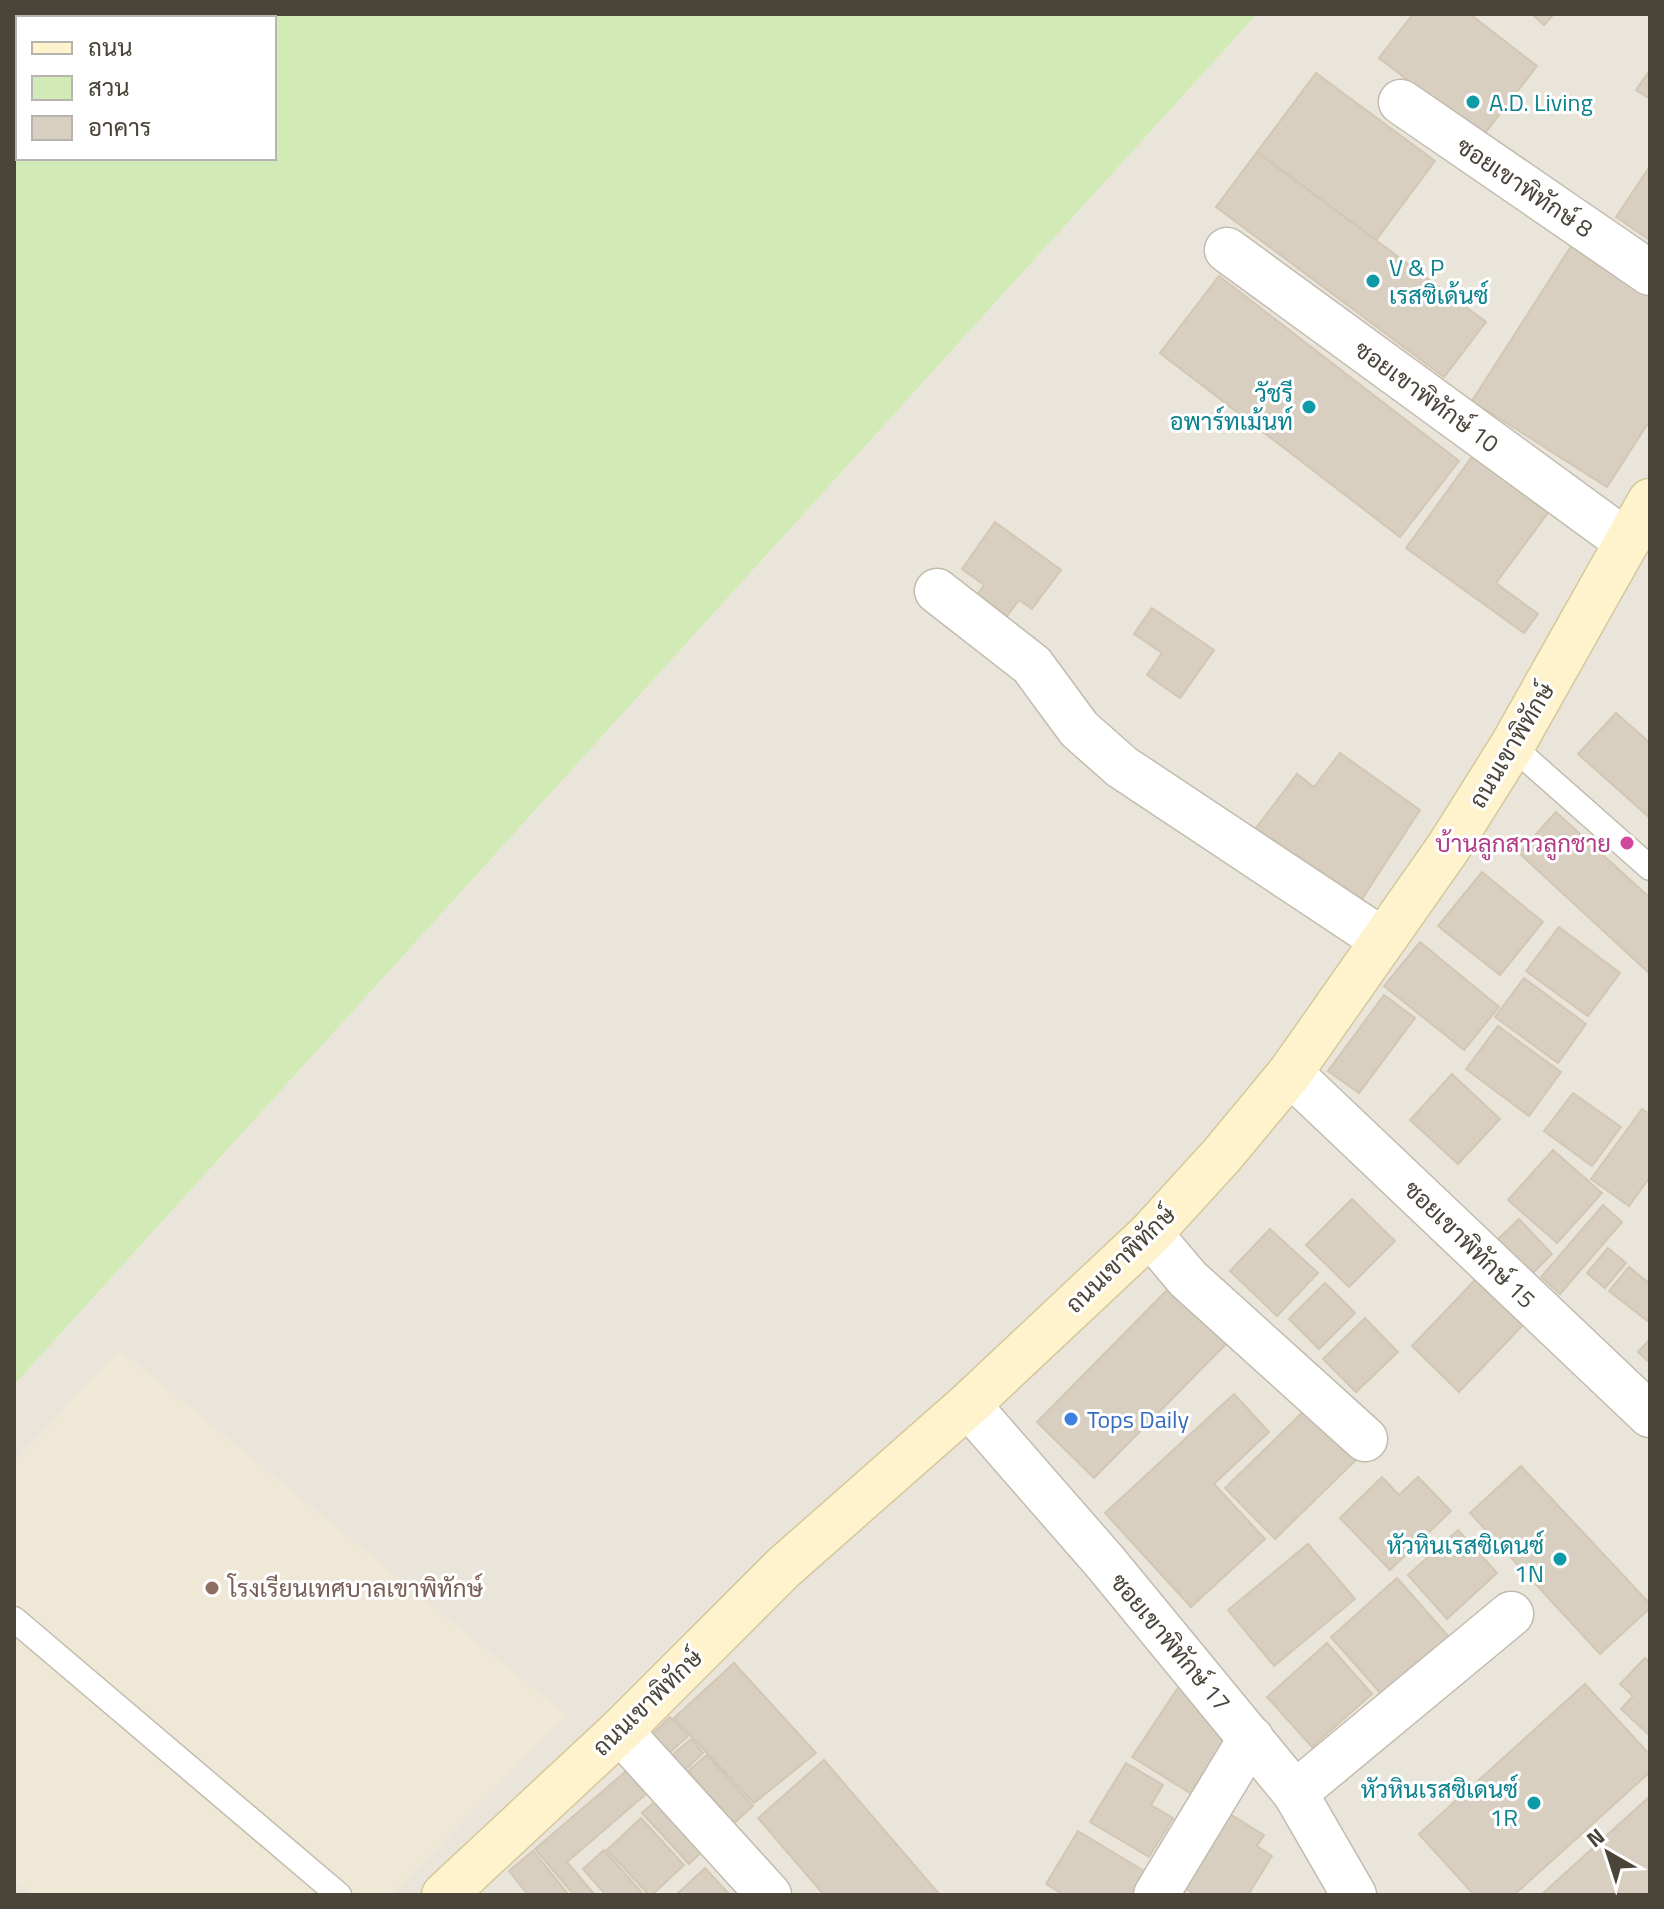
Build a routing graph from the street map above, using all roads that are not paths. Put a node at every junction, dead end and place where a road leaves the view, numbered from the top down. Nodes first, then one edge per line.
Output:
1 (1401, 102) dead end
2 (1227, 250) dead end
3 (1650, 273) edge
4 (1650, 501) edge
5 (1627, 542) junction
6 (937, 591) dead end
7 (1512, 746) junction
8 (1650, 868) edge
9 (1381, 939) junction
10 (1290, 1073) junction
11 (1150, 1234) junction
12 (968, 1405) junction
13 (1650, 1415) edge
14 (1365, 1439) dead end
15 (1511, 1614) dead end
16 (14, 1619) edge
17 (620, 1731) junction
18 (1251, 1738) junction
19 (1295, 1793) junction
20 (339, 1895) edge
21 (444, 1895) edge
22 (769, 1895) edge
23 (1156, 1895) edge
24 (1354, 1895) edge

1 - 3 street, ซอยเขาพิทักษ์ 8
2 - 5 street, ซอยเขาพิทักษ์ 10
4 - 5 street, ถนนเขาพิทักษ์
5 - 7 street, ถนนเขาพิทักษ์
6 - 9 street
7 - 8 lane
7 - 9 street, ถนนเขาพิทักษ์
9 - 10 street, ถนนเขาพิทักษ์
10 - 11 street, ถนนเขาพิทักษ์
10 - 13 street, ซอยเขาพิทักษ์ 15
11 - 12 street, ถนนเขาพิทักษ์
11 - 14 street
12 - 17 street, ถนนเขาพิทักษ์
12 - 18 street, ซอยเขาพิทักษ์ 17
15 - 19 street
16 - 20 lane
17 - 21 street, ถนนเขาพิทักษ์
17 - 22 street
18 - 19 street, ซอยเขาพิทักษ์ 17
18 - 23 street
19 - 24 street, ซอยเขาพิทักษ์ 17

